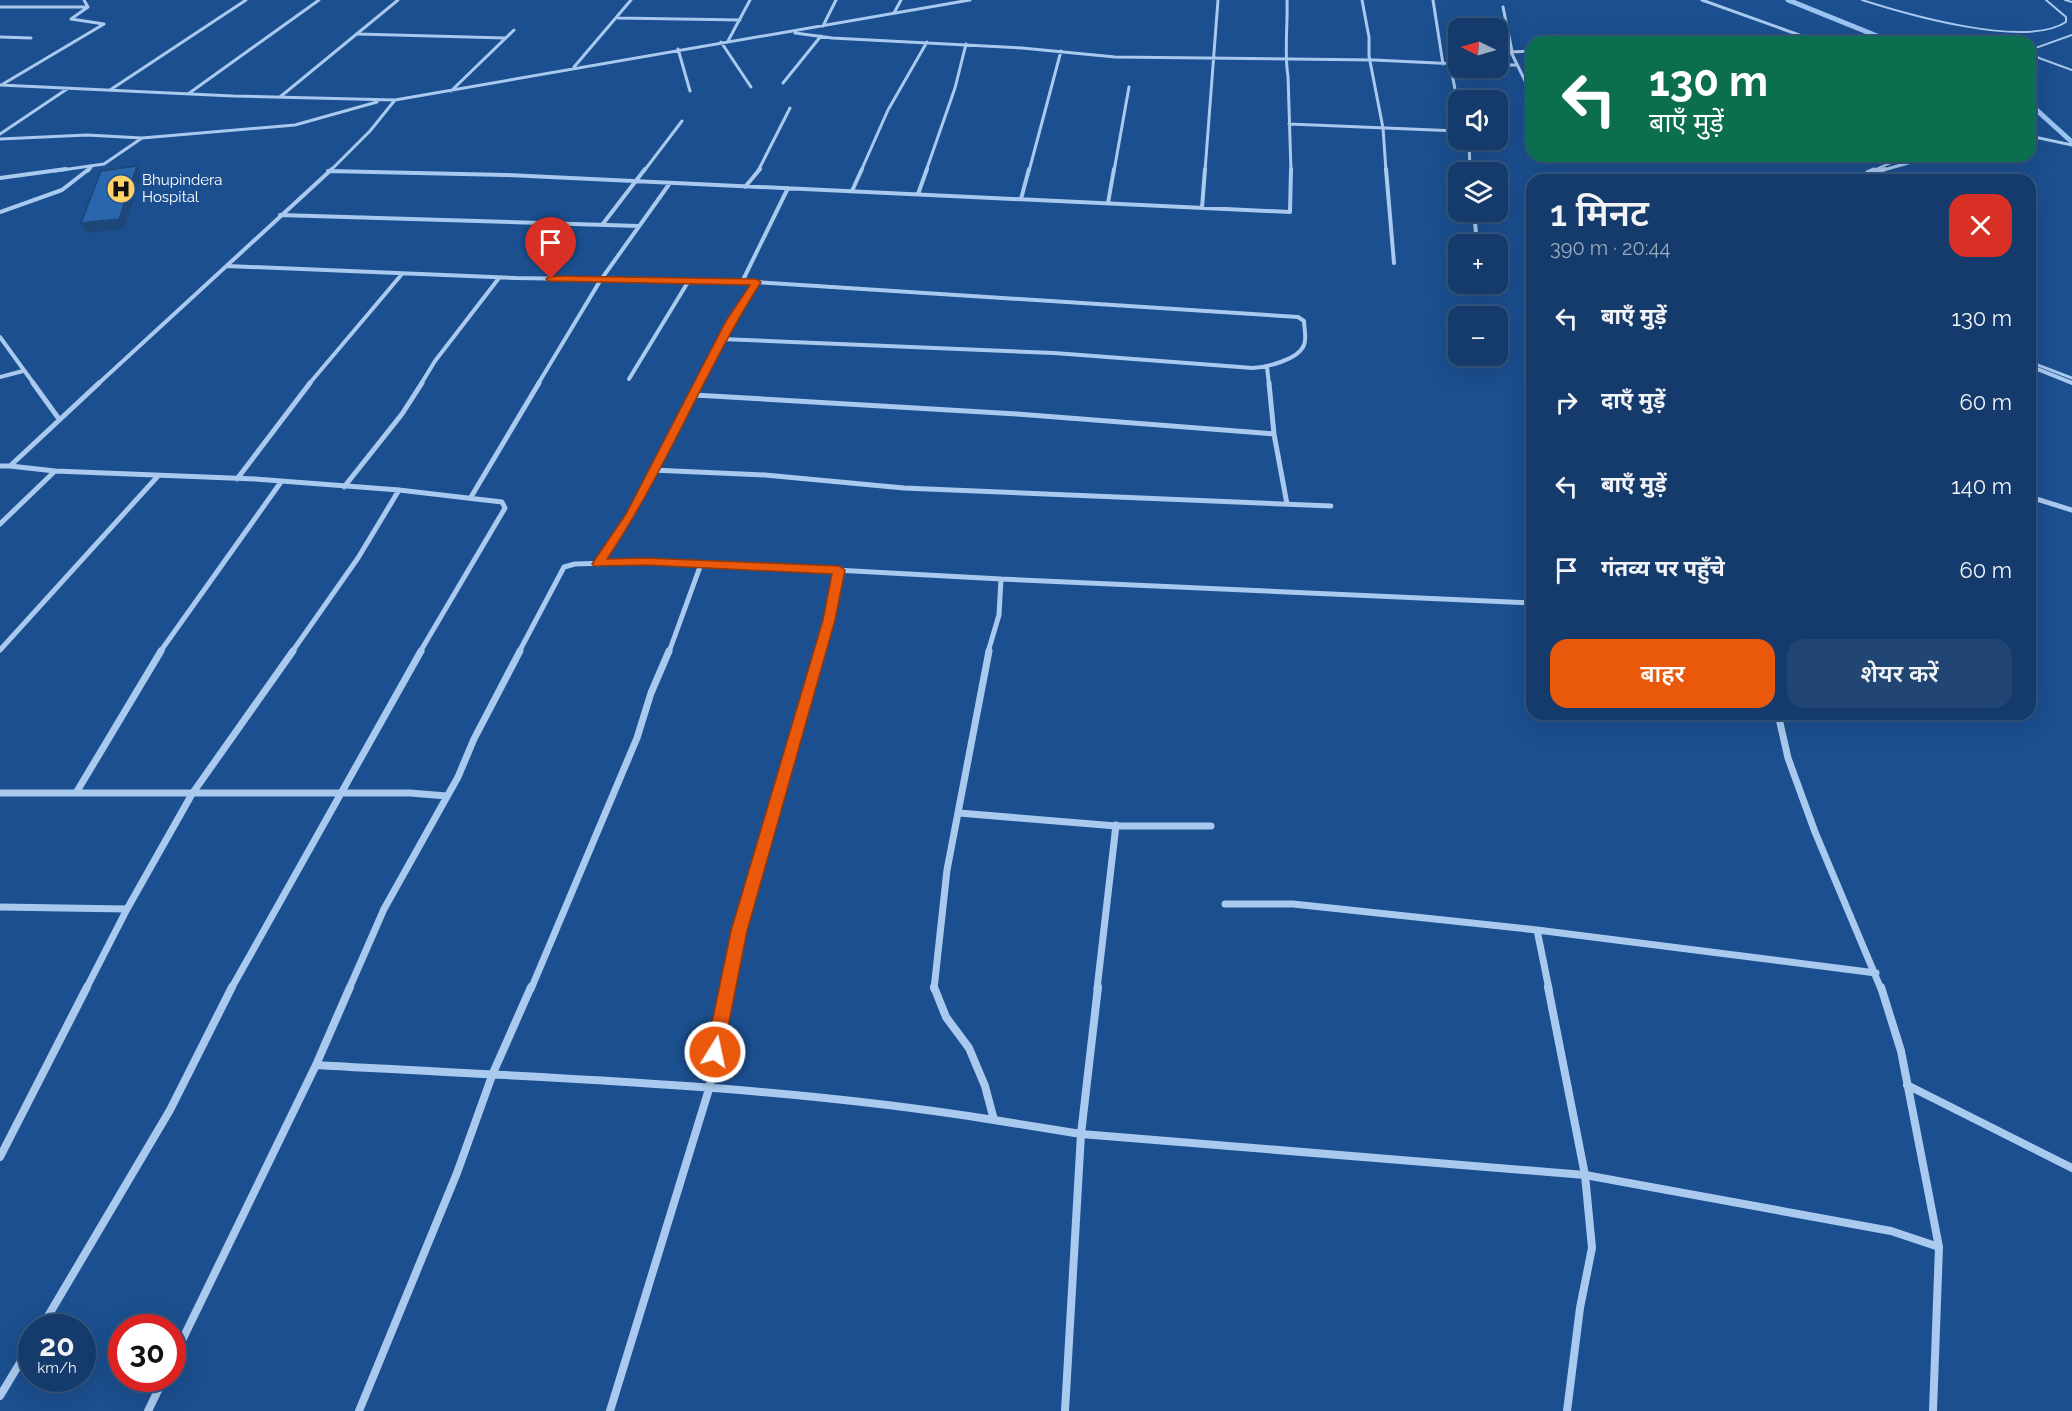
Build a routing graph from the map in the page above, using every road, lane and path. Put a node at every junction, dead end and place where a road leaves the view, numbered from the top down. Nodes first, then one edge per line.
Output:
1 (84, 0) edge
2 (246, 0) edge
3 (319, 0) edge
4 (398, 0) edge
5 (631, 0) edge
6 (750, 0) edge
7 (836, 0) edge
8 (901, 0) edge
9 (970, 0) edge
10 (1218, 0) edge
11 (1287, 0) edge
12 (1362, 0) edge
13 (1433, 0) edge
14 (1702, 0) edge
15 (1862, 0) edge
16 (2046, 0) edge
17 (2065, 0) edge
18 (2072, 2) edge
19 (0, 7) edge
20 (88, 7) junction
21 (1503, 7) dead end
22 (894, 13) junction
23 (618, 18) junction
24 (740, 20) junction
25 (823, 26) junction
26 (514, 30) dead end
27 (788, 32) junction
28 (357, 34) junction
29 (2072, 35) edge
30 (820, 36) junction
31 (1802, 36) edge
32 (0, 37) edge
33 (31, 38) dead end
34 (505, 39) junction
35 (728, 41) junction
36 (721, 42) junction
37 (927, 42) junction
38 (966, 44) junction
39 (2036, 48) edge
40 (678, 49) junction
41 (1060, 51) junction
42 (1512, 51) junction
43 (1526, 51) edge
44 (2036, 55) edge
45 (1213, 60) junction
46 (1370, 60) junction
47 (1285, 61) junction
48 (1443, 64) junction
49 (1448, 64) edge
50 (1508, 65) edge
51 (1517, 65) junction
52 (574, 68) junction
53 (2072, 70) edge
54 (783, 83) dead end
55 (1526, 83) edge
56 (1, 85) edge
57 (751, 87) dead end
58 (1129, 87) dead end
59 (69, 88) junction
60 (110, 90) junction
61 (451, 91) junction
62 (690, 91) dead end
63 (187, 94) junction
64 (279, 97) junction
65 (383, 100) junction
66 (395, 100) junction
67 (790, 108) dead end
68 (682, 121) dead end
69 (1289, 124) junction
70 (1383, 128) junction
71 (1448, 131) edge
72 (0, 134) edge
73 (2036, 137) edge
74 (142, 138) junction
75 (0, 139) edge
76 (2072, 145) edge
77 (1893, 162) edge
78 (1909, 162) edge
79 (93, 166) junction
80 (328, 171) junction
81 (1866, 173) junction
82 (1863, 174) edge
83 (0, 178) edge
84 (636, 182) junction
85 (670, 183) junction
86 (745, 187) junction
87 (788, 188) junction
88 (852, 191) junction
89 (918, 194) junction
90 (1021, 199) junction
91 (1108, 203) junction
92 (1202, 208) junction
93 (0, 212) edge
94 (279, 215) junction
95 (602, 225) junction
96 (639, 226) junction
97 (1394, 263) dead end
98 (227, 266) junction
99 (402, 274) junction
100 (499, 278) junction
101 (600, 281) junction
102 (688, 282) junction
103 (742, 282) junction
104 (756, 282) junction
105 (0, 337) edge
106 (722, 339) junction
107 (2036, 366) edge
108 (1268, 367) junction
109 (2036, 367) edge
110 (23, 371) junction
111 (0, 377) edge
112 (2072, 378) edge
113 (629, 379) dead end
114 (2072, 383) edge
115 (694, 395) junction
116 (59, 419) junction
117 (1274, 434) junction
118 (0, 466) edge
119 (10, 466) junction
120 (652, 470) junction
121 (55, 471) junction
122 (158, 476) junction
123 (237, 479) junction
124 (281, 482) junction
125 (344, 487) junction
126 (399, 490) junction
127 (471, 497) junction
128 (2036, 499) edge
129 (1287, 504) junction
130 (1331, 506) dead end
131 (2072, 510) edge
132 (0, 524) edge
133 (598, 564) junction
134 (701, 564) junction
135 (839, 570) junction
136 (1001, 579) junction
137 (1526, 603) edge
138 (0, 650) edge
139 (1779, 720) edge
140 (0, 793) edge
141 (76, 793) junction
142 (192, 794) junction
143 (341, 795) junction
144 (447, 796) junction
145 (959, 813) junction
146 (1116, 825) junction
147 (1211, 826) dead end
148 (1225, 904) dead end
149 (0, 907) edge
150 (127, 909) junction
151 (1537, 930) junction
152 (1876, 973) junction
153 (316, 1065) junction
154 (493, 1073) junction
155 (1907, 1084) junction
156 (709, 1089) junction
157 (994, 1120) junction
158 (1081, 1134) junction
159 (0, 1157) edge
160 (2072, 1168) edge
161 (1585, 1175) junction
162 (1940, 1247) junction
163 (49, 1314) edge
164 (186, 1332) edge
165 (18, 1367) edge
166 (157, 1392) edge
167 (0, 1396) edge
168 (148, 1411) edge
169 (359, 1411) edge
170 (610, 1411) edge
171 (1065, 1411) edge
172 (1567, 1411) edge
173 (1933, 1411) edge

1 - 20 street
2 - 60 street
3 - 63 street
4 - 28 street
5 - 23 street
6 - 24 street
7 - 25 street
8 - 22 street
9 - 22 street
10 - 45 street
11 - 47 street
12 - 46 street
13 - 48 street
14 - 31 street
15 - 16 lane
17 - 18 lane
19 - 20 street
20 - 56 street
21 - 42 street
22 - 25 street
23 - 24 street
23 - 52 street
24 - 35 street
25 - 27 street
26 - 34 street
27 - 30 street
27 - 35 street
28 - 34 street
28 - 64 street
29 - 39 lane
30 - 37 street
30 - 54 street
32 - 33 street
34 - 61 street
35 - 36 street
36 - 40 street
36 - 57 street
37 - 38 street
37 - 88 street
38 - 41 street
38 - 89 street
40 - 52 street
40 - 62 street
41 - 45 street
41 - 90 street
42 - 43 street
42 - 51 street
44 - 53 lane
45 - 47 street
45 - 92 street
46 - 47 street
46 - 48 street
46 - 70 street
47 - 69 street
48 - 49 street
50 - 51 street
51 - 55 street
52 - 61 street
56 - 59 street
58 - 91 street
59 - 60 street
59 - 72 street
60 - 63 street
61 - 66 street
63 - 64 street
64 - 65 street
65 - 66 street
65 - 74 street
66 - 80 street
67 - 86 street
68 - 84 street
69 - 70 street
69 - 92 street
70 - 71 street
70 - 97 street
73 - 76 street
74 - 75 street
74 - 79 street
77 - 81 lane
78 - 81 street
79 - 83 street
79 - 93 street
80 - 84 street
80 - 94 street
81 - 82 street
84 - 85 street
84 - 95 street
85 - 86 street
85 - 96 street
86 - 87 street
87 - 88 street
87 - 103 street
88 - 89 street
89 - 90 street
90 - 91 street
91 - 92 street
94 - 95 street
94 - 98 street
95 - 96 street
96 - 101 street
98 - 99 street
98 - 116 street
99 - 100 street
99 - 123 street
100 - 101 street
100 - 125 street
101 - 102 street
101 - 127 street
102 - 103 street
102 - 113 street
103 - 104 street
104 - 106 street
104 - 108 street
105 - 110 street
106 - 108 street
106 - 115 street
107 - 112 lane
108 - 117 street
109 - 114 street
110 - 111 street
110 - 116 street
115 - 117 street
115 - 120 street
116 - 119 street
117 - 129 street
118 - 119 street
119 - 121 street
120 - 129 street
120 - 133 street
121 - 122 street
121 - 132 street
122 - 123 street
122 - 138 street
123 - 124 street
124 - 125 street
124 - 141 street
125 - 126 street
126 - 127 street
126 - 142 street
127 - 143 street
128 - 131 street
129 - 130 street
133 - 134 street
133 - 144 street
134 - 135 street
134 - 154 street
135 - 136 street
135 - 156 street
136 - 137 street
136 - 145 street
139 - 152 street
140 - 141 street
141 - 142 street
142 - 143 street
142 - 150 street
143 - 144 street
143 - 163 street
144 - 153 street
145 - 146 street
145 - 157 street
146 - 147 street
146 - 158 street
148 - 151 street
149 - 150 street
150 - 159 street
151 - 152 street
151 - 161 street
152 - 155 street
153 - 154 street
153 - 164 street
154 - 156 street
154 - 169 street
155 - 160 street
155 - 162 street
156 - 157 street
156 - 170 street
157 - 158 street
158 - 161 street
158 - 171 street
161 - 162 street
161 - 172 street
162 - 173 street
165 - 167 street
166 - 168 street

